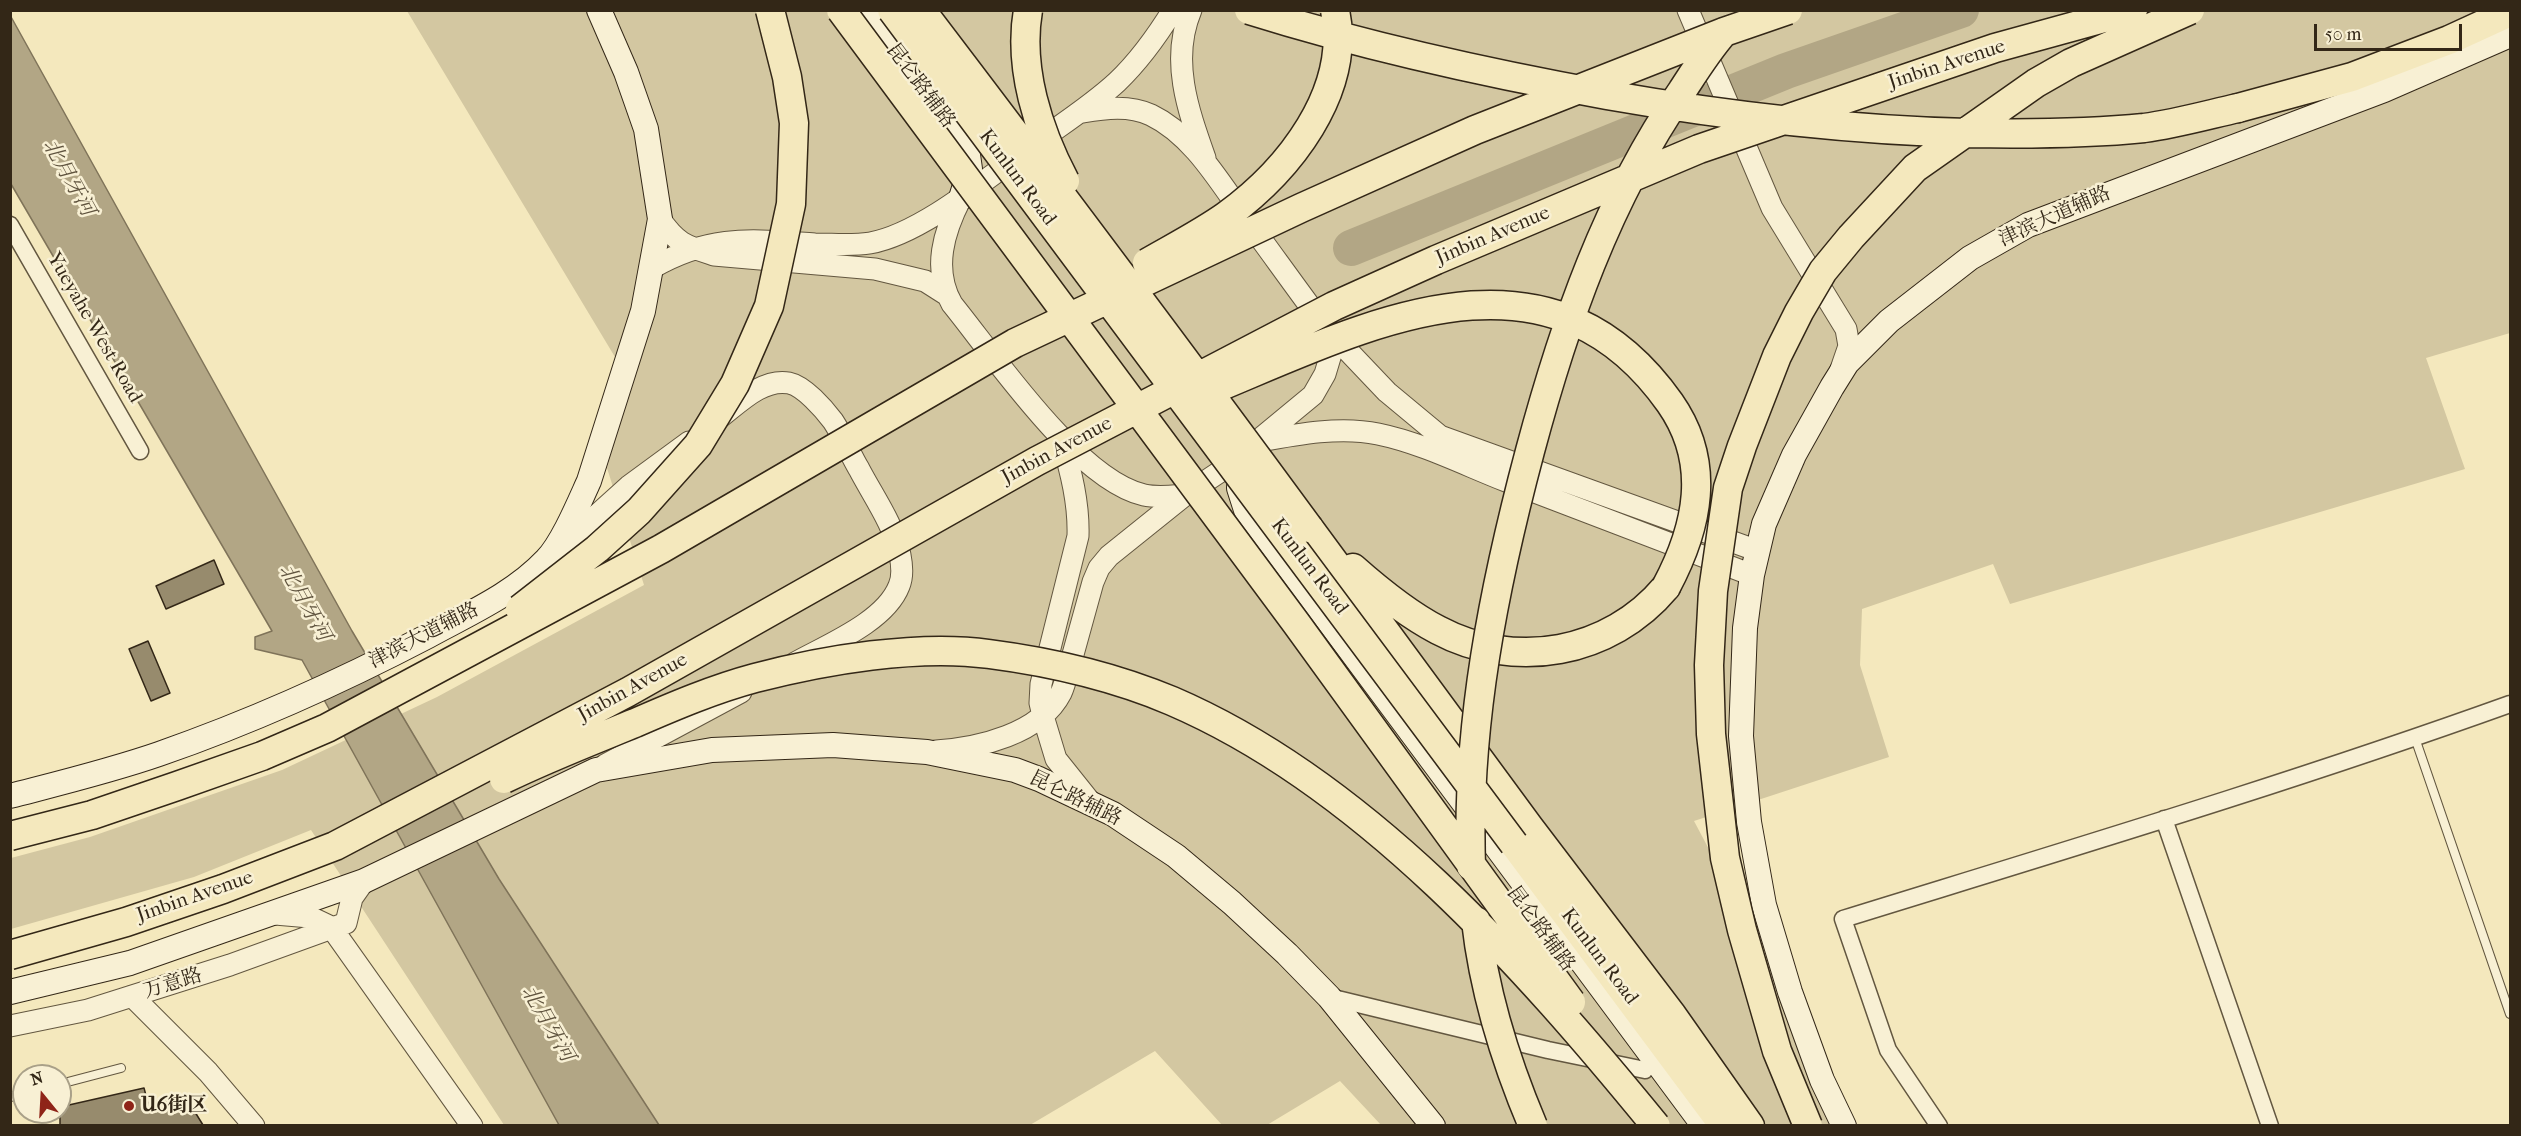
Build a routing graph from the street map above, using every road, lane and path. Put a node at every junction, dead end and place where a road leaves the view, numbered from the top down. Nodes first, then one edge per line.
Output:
1 (598, 10) edge
2 (770, 10) edge
3 (841, 10) edge
4 (863, 10) edge
5 (874, 10) edge
6 (892, 10) edge
7 (921, 10) edge
8 (1028, 10) edge
9 (1173, 10) edge
10 (1191, 10) edge
11 (1249, 10) edge
12 (1335, 10) edge
13 (1679, 10) edge
14 (1688, 10) edge
15 (1744, 10) edge
16 (1788, 10) edge
17 (2133, 10) edge
18 (2190, 10) edge
19 (2511, 12) edge
20 (2511, 35) edge
21 (1701, 54) junction
22 (1083, 112) junction
23 (1030, 147) junction
24 (1208, 167) junction
25 (961, 198) junction
26 (660, 219) junction
27 (10, 225) edge
28 (692, 248) junction
29 (1112, 260) junction
30 (652, 268) junction
31 (947, 296) junction
32 (1889, 321) junction
33 (1323, 324) junction
34 (1846, 329) junction
35 (1015, 343) junction
36 (1838, 378) junction
37 (1062, 441) junction
38 (1257, 442) junction
39 (140, 451) dead end
40 (1037, 461) junction
41 (1185, 495) junction
42 (1309, 528) junction
43 (1758, 551) junction
44 (548, 559) junction
45 (1752, 575) junction
46 (437, 670) junction
47 (2511, 704) edge
48 (1043, 716) junction
49 (2415, 738) junction
50 (927, 752) junction
51 (596, 770) junction
52 (10, 796) edge
53 (1092, 804) junction
54 (2164, 819) junction
55 (10, 836) edge
56 (335, 846) junction
57 (364, 881) junction
58 (272, 913) junction
59 (339, 925) junction
60 (10, 955) edge
61 (10, 992) edge
62 (132, 996) junction
63 (1329, 997) junction
64 (2511, 1014) edge
65 (10, 1026) edge
66 (121, 1068) dead end
67 (1645, 1070) junction
68 (72, 1081) edge
69 (254, 1125) edge
70 (472, 1125) edge
71 (484, 1125) edge
72 (1433, 1125) edge
73 (1533, 1125) edge
74 (1658, 1125) edge
75 (1686, 1125) edge
76 (1704, 1125) edge
77 (1724, 1125) edge
78 (1750, 1125) edge
79 (1808, 1125) edge
80 (1844, 1125) edge
81 (1939, 1125) edge
82 (2270, 1125) edge

1 - 26 main road
2 - 46 highway, bridge
3 - 74 highway, Kunlun Road, bridge
4 - 25 main road, 昆仑路辅路
5 - 23 main road, 昆仑路辅路
6 - 77 highway, Kunlun Road, bridge
7 - 29 highway, bridge
8 - 29 highway, bridge
9 - 22 street
10 - 24 street
11 - 19 highway, bridge
12 - 35 highway, bridge
13 - 21 street
14 - 21 street
15 - 73 highway, bridge
16 - 35 highway, bridge
17 - 40 highway, Jinbin Avenue, bridge
18 - 79 highway, bridge
20 - 32 main road, 津滨大道辅路
21 - 34 street, bridge
22 - 23 street
22 - 24 street
23 - 25 street
24 - 33 street
25 - 28 street
25 - 31 street
26 - 28 street
26 - 30 main road
27 - 39 street, Yueyahe West Road
28 - 30 street
28 - 31 street
29 - 42 highway, bridge
30 - 44 main road
31 - 37 street
32 - 34 street
32 - 36 main road, 津滨大道辅路
33 - 38 street
33 - 43 street
34 - 36 street
35 - 46 highway, bridge
36 - 43 main road, 津滨大道辅路
37 - 41 street
37 - 48 street
38 - 41 street
38 - 45 street
38 - 76 main road
40 - 42 highway, bridge
40 - 56 highway, Jinbin Avenue, bridge
41 - 48 street
41 - 67 main road, 昆仑路辅路
42 - 78 highway, bridge
43 - 45 main road, 津滨大道辅路
44 - 51 street
44 - 52 main road, 津滨大道辅路
45 - 80 main road
46 - 55 highway, bridge
47 - 49 street
48 - 50 street
48 - 53 street
49 - 54 street
49 - 64 lane
50 - 51 main road, 昆仑路辅路
50 - 53 main road, 昆仑路辅路
51 - 57 main road
53 - 63 main road, 昆仑路辅路
54 - 81 street
54 - 82 street
56 - 60 highway, Jinbin Avenue, bridge
56 - 74 highway, bridge
57 - 58 main road
57 - 59 street
58 - 59 street
58 - 61 main road
59 - 62 street, 万意路
59 - 70 street
59 - 71 street
62 - 65 street, 万意路
62 - 69 street
63 - 67 street
63 - 72 main road, 昆仑路辅路
66 - 68 lane
67 - 75 main road, 昆仑路辅路

